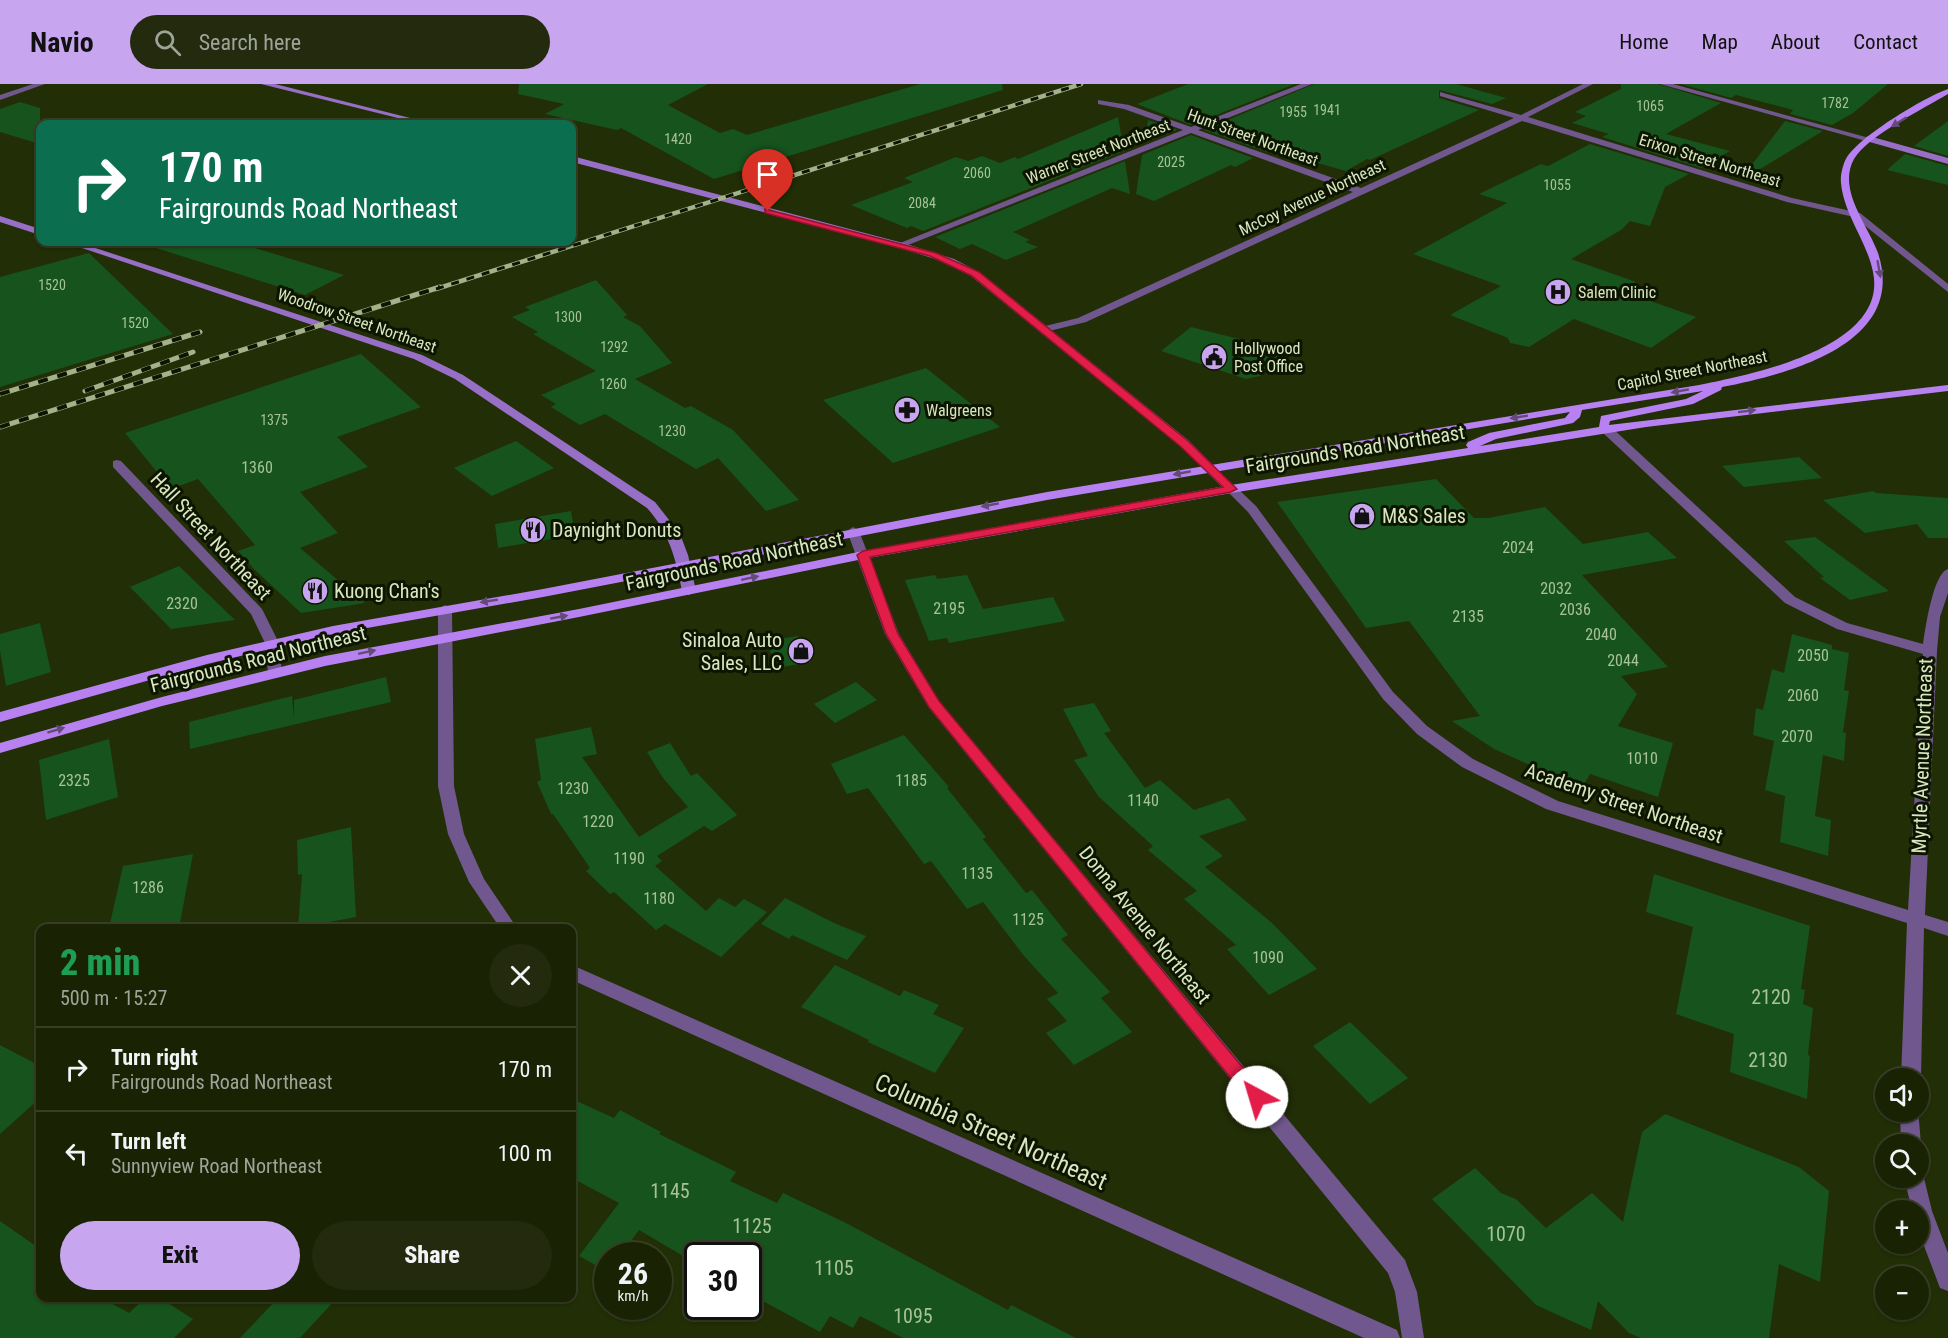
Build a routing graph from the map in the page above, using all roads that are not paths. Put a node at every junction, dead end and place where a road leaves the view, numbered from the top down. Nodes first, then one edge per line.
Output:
1 (41, 84) edge
2 (265, 84) edge
3 (1308, 84) edge
4 (1589, 84) edge
5 (1664, 84) edge
6 (1948, 91) edge
7 (1443, 94) dead end
8 (0, 98) edge
9 (1101, 102) dead end
10 (1519, 119) junction
11 (414, 120) edge
12 (1191, 130) junction
13 (1869, 139) junction
14 (576, 160) edge
15 (1948, 160) edge
16 (1359, 191) junction
17 (1857, 216) junction
18 (0, 219) edge
19 (36, 231) edge
20 (900, 245) junction
21 (81, 246) edge
22 (1948, 289) edge
23 (1045, 329) junction
24 (1726, 383) junction
25 (1948, 388) edge
26 (1577, 408) junction
27 (1606, 429) junction
28 (1461, 452) junction
29 (117, 464) dead end
30 (1210, 468) junction
31 (1231, 489) junction
32 (853, 531) junction
33 (863, 555) junction
34 (684, 565) junction
35 (1948, 573) edge
36 (689, 591) junction
37 (445, 609) junction
38 (443, 637) junction
39 (272, 644) junction
40 (1930, 651) junction
41 (275, 673) junction
42 (0, 717) edge
43 (0, 748) edge
44 (1916, 919) junction
45 (506, 924) edge
46 (1948, 929) edge
47 (576, 974) edge
48 (1911, 1068) edge
49 (1916, 1188) edge
50 (1948, 1281) edge
51 (1389, 1338) edge
52 (1413, 1338) edge

1 - 8 street
2 - 11 main road
3 - 12 street, Warner Street Northeast
4 - 10 street, McCoy Avenue Northeast
5 - 13 street
6 -> 13 main road, Capitol Street Northeast
7 - 10 street, Erixon Street Northeast
9 - 12 street, Hunt Street Northeast
10 - 16 street, McCoy Avenue Northeast
10 - 17 street, Erixon Street Northeast
12 - 16 street, Hunt Street Northeast
12 - 20 street, Warner Street Northeast
13 - 15 main road
13 - 17 main road, Capitol Street Northeast
14 - 20 main road
16 - 23 street, McCoy Avenue Northeast
17 - 22 street, Erixon Street Northeast
17 -> 24 main road, Capitol Street Northeast
18 - 19 main road
20 - 23 main road
21 - 34 main road, Woodrow Street Northeast
23 - 30 main road
24 -> 26 main road, Capitol Street Northeast
24 - 27 main road
27 -> 25 main road, Fairgrounds Road Northeast
26 - 28 main road
26 -> 30 main road, Fairgrounds Road Northeast
27 - 28 main road, Fairgrounds Road Northeast
27 - 40 street, Myrtle Avenue Northeast
28 - 31 main road, Fairgrounds Road Northeast
29 - 39 street, Hall Street Northeast
30 - 31 main road
30 -> 32 main road, Fairgrounds Road Northeast
31 - 33 main road, Fairgrounds Road Northeast
31 - 44 street, Academy Street Northeast
32 - 33 street, Donna Avenue Northeast
32 - 34 main road, Fairgrounds Road Northeast
36 -> 33 main road, Fairgrounds Road Northeast
33 - 52 street, Donna Avenue Northeast
34 - 36 main road, Woodrow Street Northeast
34 -> 37 main road, Fairgrounds Road Northeast
35 - 40 street
38 -> 36 main road, Fairgrounds Road Northeast
37 - 38 street
37 - 39 main road, Fairgrounds Road Northeast
41 -> 38 main road, Fairgrounds Road Northeast
38 - 45 street
39 - 41 street, Hall Street Northeast
39 - 42 main road, Fairgrounds Road Northeast
40 - 44 street, Myrtle Avenue Northeast
43 -> 41 main road, Fairgrounds Road Northeast
44 - 46 street, Academy Street Northeast
44 - 48 street, Myrtle Avenue Northeast
47 - 51 street, Columbia Street Northeast
49 - 50 street

